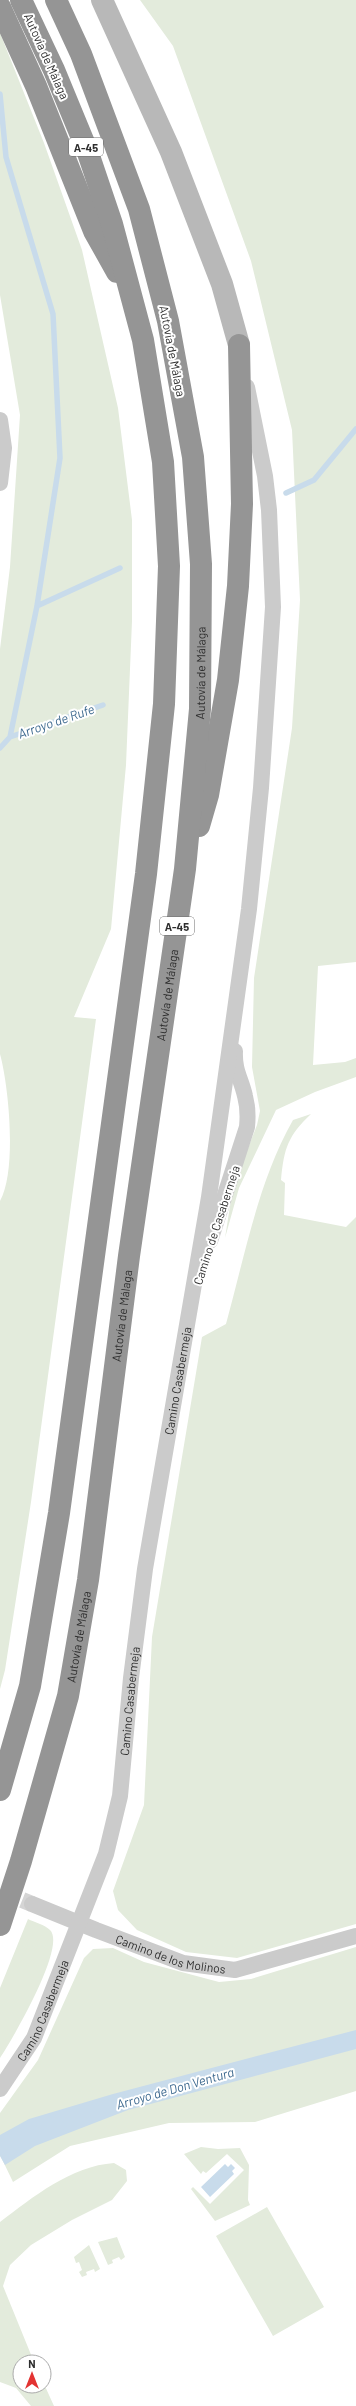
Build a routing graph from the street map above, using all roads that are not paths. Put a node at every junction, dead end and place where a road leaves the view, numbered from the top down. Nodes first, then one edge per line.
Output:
1 (21, 0) edge
2 (56, 0) edge
3 (102, 0) edge
4 (0, 6) edge
5 (133, 302) junction
6 (239, 346) junction
7 (0, 420) edge
8 (0, 483) edge
9 (185, 869) junction
10 (232, 1017) junction
11 (194, 1293) junction
12 (0, 1790) edge
13 (32, 1904) tunnel mouth
14 (80, 1922) junction
15 (0, 1925) edge
16 (356, 1936) edge
17 (0, 2089) edge

1 - 5 highway, Autovía de Málaga / A-45
2 - 9 highway, Autovía de Málaga / A-45
3 - 6 street
4 - 5 highway
5 - 12 highway, Autovía de Málaga / A-45
6 - 9 highway
6 - 10 street
7 - 8 street
9 - 15 highway, Autovía de Málaga / A-45
10 - 11 street, Camino de Casabermeja
10 - 11 street, Camino de Casabermeja
11 - 14 street, Camino Casabermeja
13 - 14 street, Camino de los Molinos
14 - 16 street, Camino de los Molinos
14 - 17 street, Camino Casabermeja

